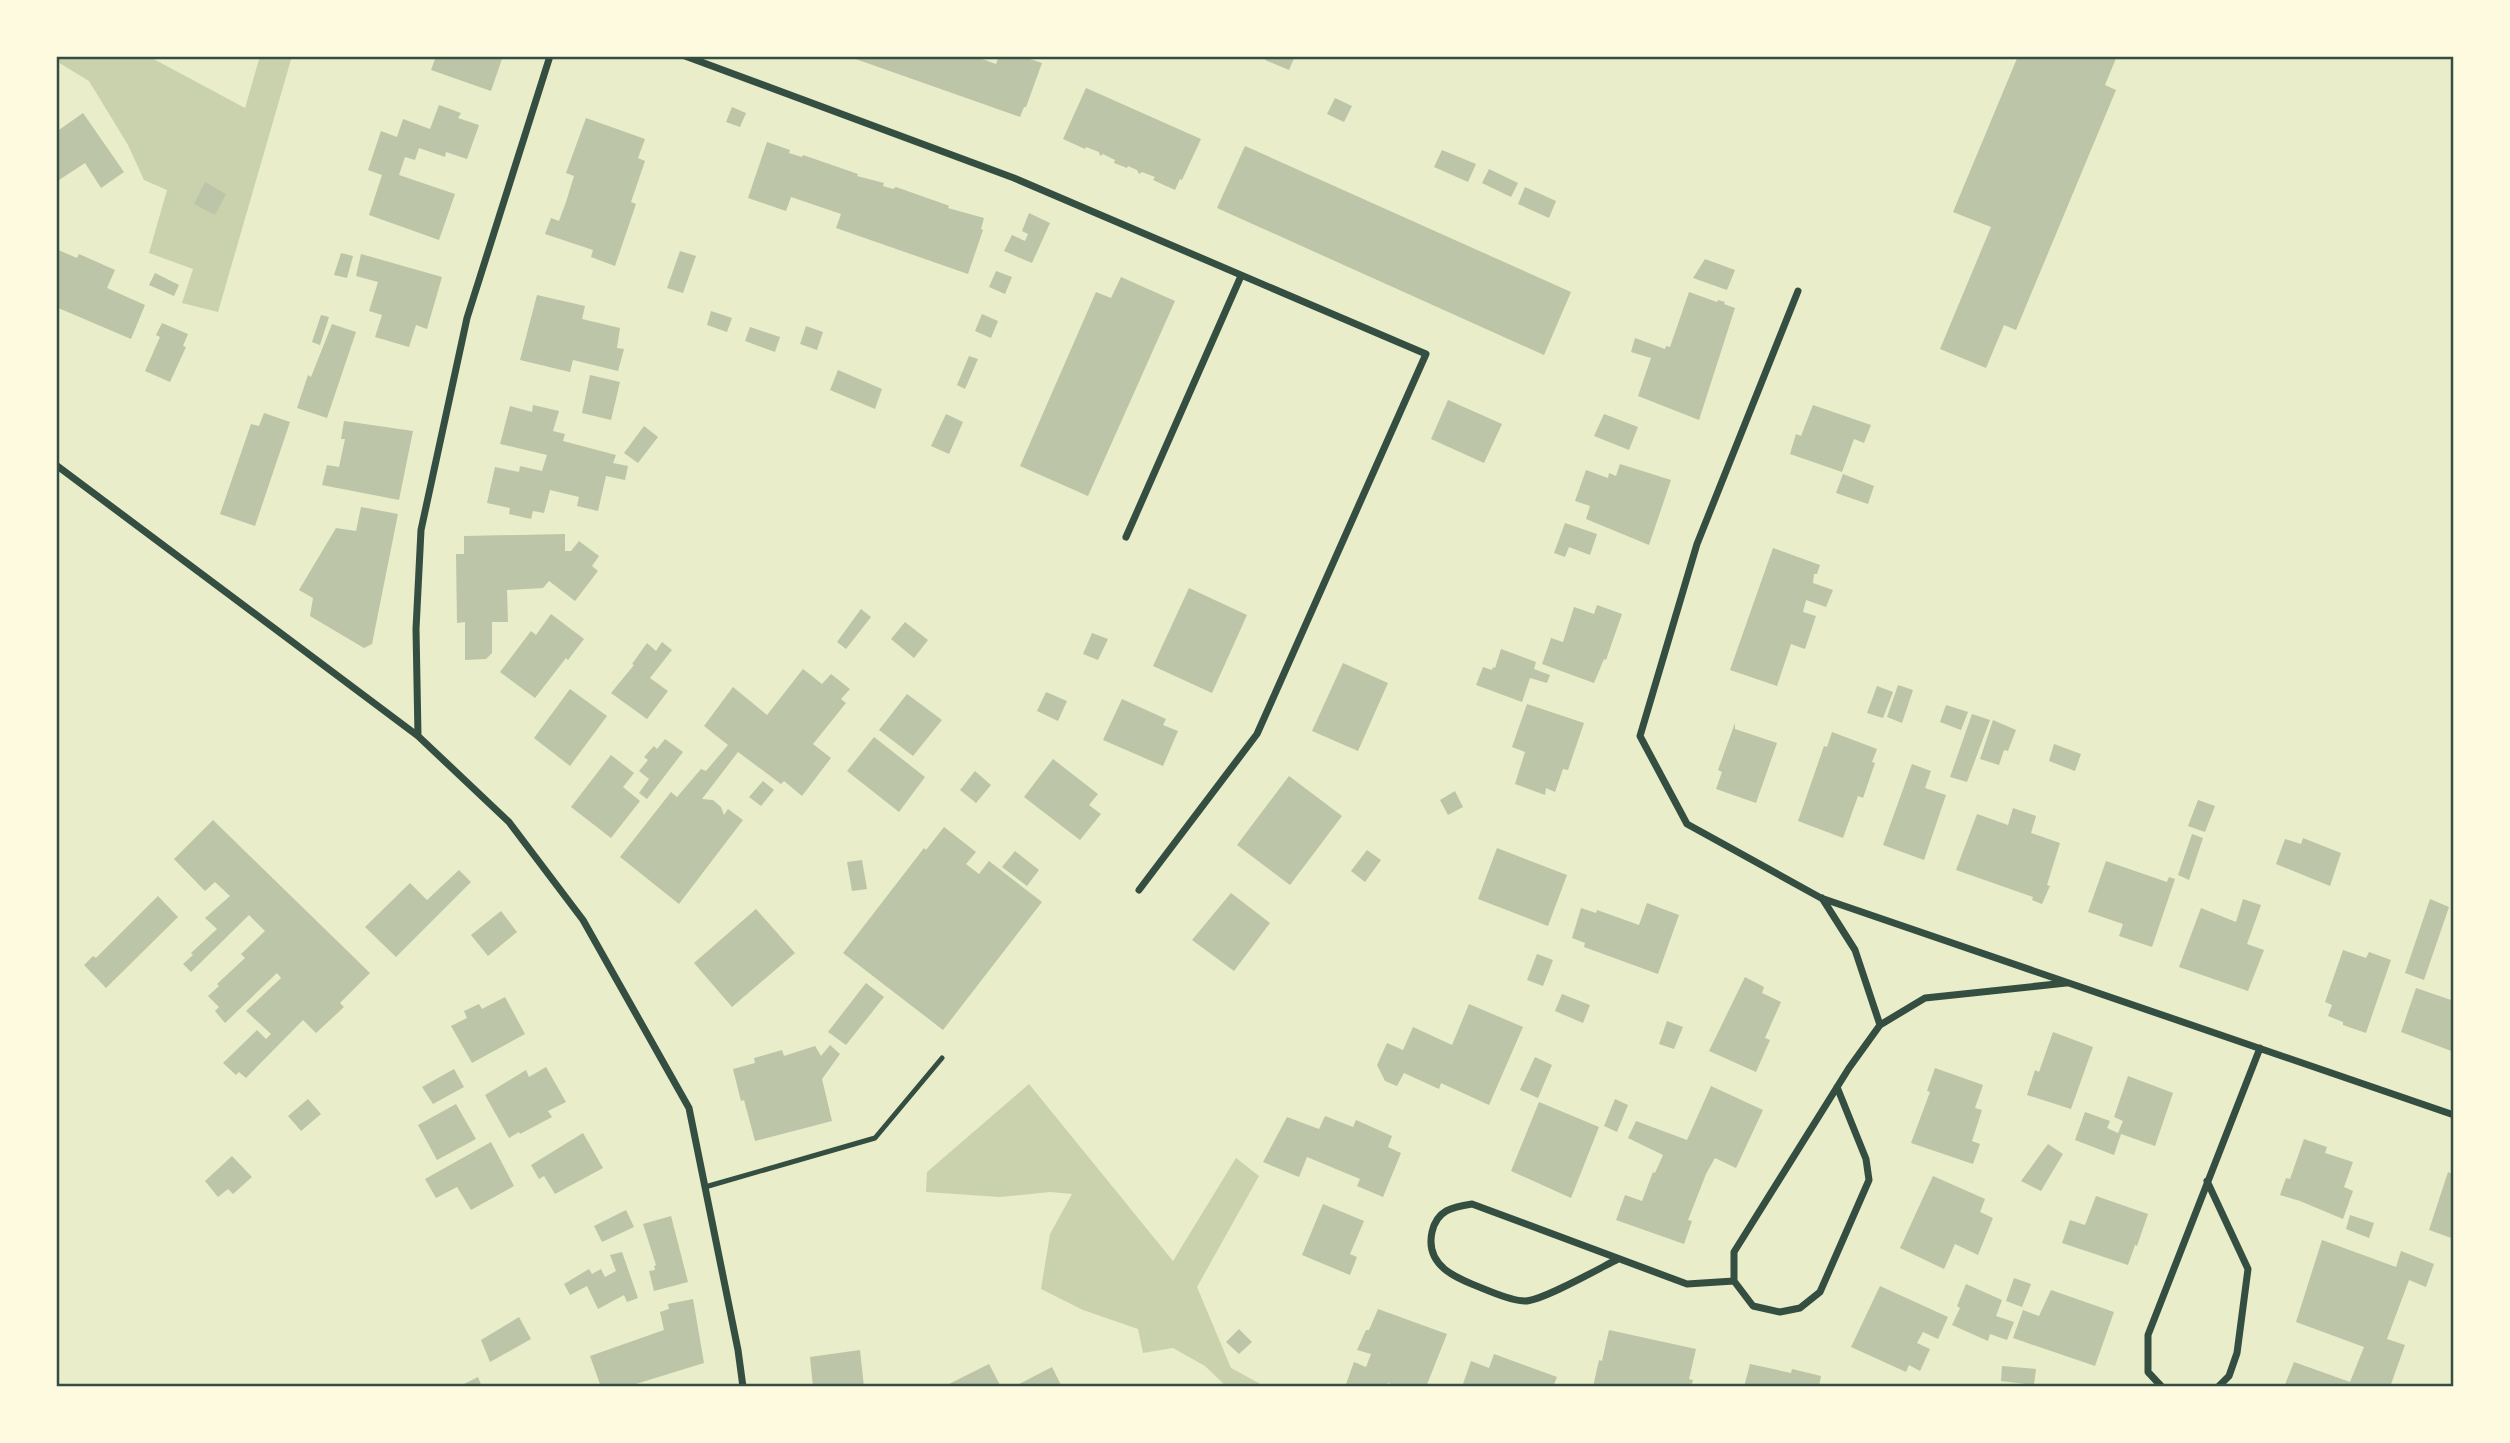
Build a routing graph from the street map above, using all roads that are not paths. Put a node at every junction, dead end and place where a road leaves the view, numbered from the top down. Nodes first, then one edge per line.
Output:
1 (550, 56) edge
2 (684, 56) edge
3 (1241, 276) junction
4 (1798, 291) dead end
5 (56, 465) edge
6 (1126, 537) dead end
7 (418, 736) junction
8 (1139, 890) dead end
9 (1821, 898) junction
10 (2070, 983) junction
11 (1880, 1026) junction
12 (2260, 1048) junction
13 (942, 1058) dead end
14 (1837, 1087) junction
15 (2454, 1115) edge
16 (2207, 1181) junction
17 (705, 1187) junction
18 (1618, 1259) junction
19 (1734, 1281) junction
20 (743, 1387) edge
21 (2162, 1387) edge
22 (2218, 1387) edge

1 - 7 street
2 - 3 street
3 - 6 street
3 - 8 street
4 - 9 street
5 - 7 street
7 - 17 street
9 - 10 street
9 - 11 street
10 - 11 street
10 - 12 street
11 - 14 street
12 - 15 street
12 - 16 street
13 - 17 lane
14 - 19 street
14 - 19 street
16 - 21 street
16 - 22 street
17 - 20 street
18 - 18 street
18 - 19 street

